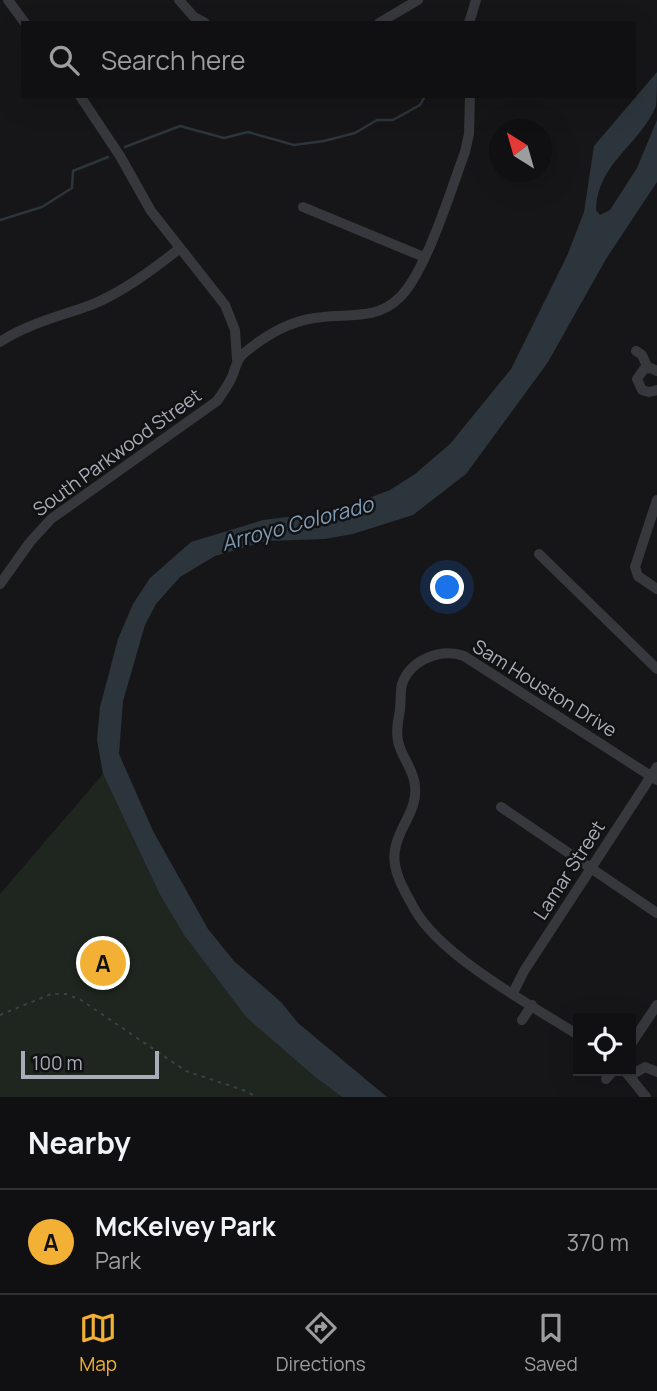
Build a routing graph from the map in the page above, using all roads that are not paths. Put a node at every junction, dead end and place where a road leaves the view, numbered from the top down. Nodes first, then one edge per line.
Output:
1 (8, 0) edge
2 (179, 0) edge
3 (418, 0) edge
4 (476, 0) edge
5 (24, 21) edge
6 (201, 21) edge
7 (382, 21) edge
8 (470, 21) edge
9 (80, 98) edge
10 (470, 98) edge
11 (303, 207) dead end
12 (179, 249) junction
13 (424, 257) junction
14 (0, 342) edge
15 (636, 351) dead end
16 (237, 360) junction
17 (627, 368) dead end
18 (648, 371) edge
19 (657, 390) edge
20 (657, 500) edge
21 (539, 554) dead end
22 (2, 578) edge
23 (657, 589) edge
24 (657, 669) edge
25 (655, 775) edge
26 (502, 807) dead end
27 (592, 869) junction
28 (657, 913) edge
29 (513, 993) junction
30 (532, 1005) junction
31 (657, 1005) edge
32 (522, 1020) dead end
33 (573, 1032) edge
34 (636, 1036) edge
35 (636, 1070) edge
36 (657, 1072) edge
37 (630, 1076) edge
38 (646, 1097) edge

1 - 5 street
2 - 6 street
3 - 7 street
4 - 8 street
9 - 12 street
10 - 13 street, South Parkwood Street
11 - 13 street
12 - 14 street
12 - 16 street
13 - 16 street, South Parkwood Street
15 - 18 street
16 - 22 street, South Parkwood Street
17 - 18 street
18 - 19 street
20 - 23 street
21 - 24 street
25 - 27 street, Lamar Street
25 - 29 street, Sam Houston Drive
26 - 27 street
27 - 28 street
27 - 29 street, Lamar Street
29 - 30 street, Sam Houston Drive
30 - 32 street
30 - 33 street, Sam Houston Drive
31 - 34 street
35 - 36 street
37 - 38 street

